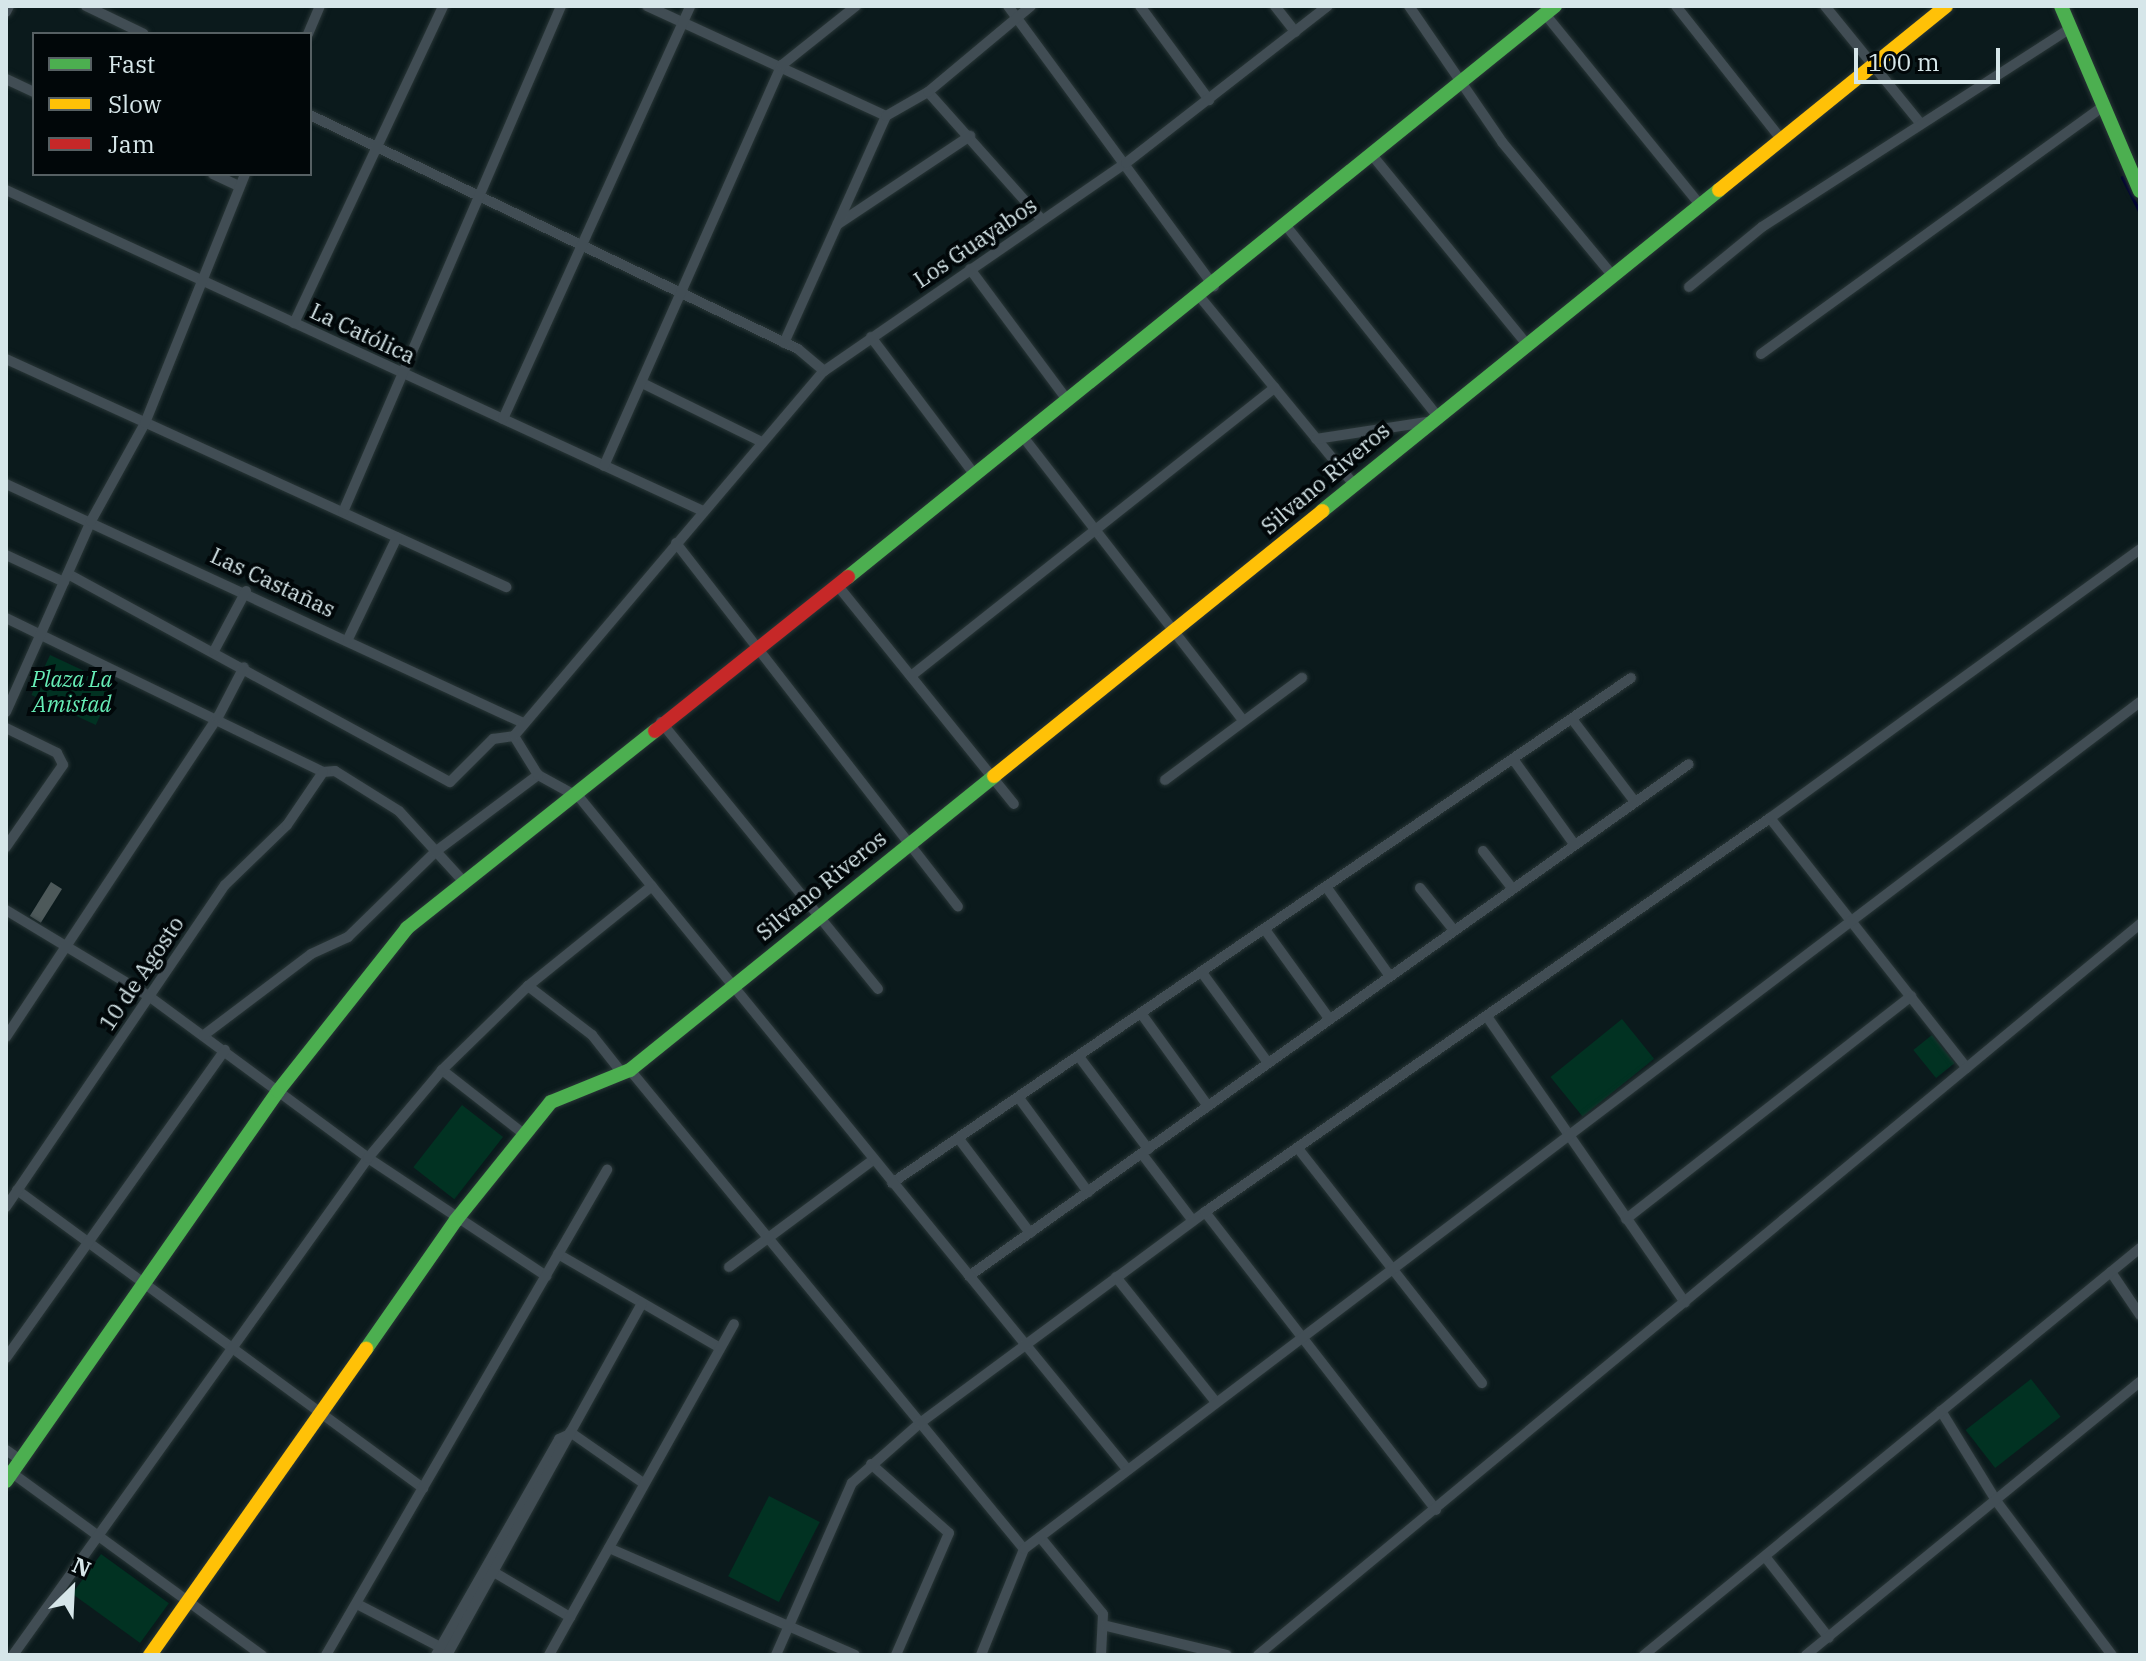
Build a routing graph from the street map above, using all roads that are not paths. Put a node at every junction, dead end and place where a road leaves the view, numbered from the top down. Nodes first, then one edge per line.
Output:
1 (9, 6) edge
2 (86, 6) edge
3 (320, 6) edge
4 (443, 6) edge
5 (561, 6) edge
6 (647, 6) edge
7 (690, 6) edge
8 (856, 6) edge
9 (1008, 6) edge
10 (1031, 6) edge
11 (1140, 6) edge
12 (1275, 6) edge
13 (1328, 6) edge
14 (1409, 6) edge
15 (1676, 6) edge
16 (1825, 6) edge
17 (1946, 6) edge
18 (2061, 6) edge
19 (1550, 10) edge
20 (6, 12) edge
21 (1016, 17) junction
22 (681, 21) junction
23 (2071, 28) junction
24 (140, 32) edge
25 (309, 32) edge
26 (1295, 32) junction
27 (782, 65) junction
28 (1872, 65) junction
29 (6, 79) edge
30 (1461, 82) junction
31 (32, 91) edge
32 (928, 92) junction
33 (1209, 100) junction
34 (2102, 107) junction
35 (312, 116) edge
36 (886, 116) junction
37 (1920, 123) junction
38 (970, 136) junction
39 (1781, 139) junction
40 (377, 147) junction
41 (1372, 155) junction
42 (1126, 163) junction
43 (217, 176) edge
44 (244, 176) edge
45 (2138, 181) edge
46 (239, 186) junction
47 (6, 190) edge
48 (478, 196) junction
49 (1700, 205) junction
50 (1042, 220) junction
51 (836, 225) junction
52 (1287, 227) junction
53 (581, 245) junction
54 (970, 269) junction
55 (1612, 275) junction
56 (198, 279) junction
57 (1214, 286) junction
58 (1689, 287) dead end
59 (684, 295) junction
60 (1200, 297) junction
61 (294, 323) junction
62 (871, 337) junction
63 (784, 343) junction
64 (1526, 343) junction
65 (1761, 354) dead end
66 (6, 359) edge
67 (824, 371) junction
68 (402, 373) junction
69 (642, 383) junction
70 (1275, 388) junction
71 (1068, 401) junction
72 (1432, 418) junction
73 (503, 419) junction
74 (145, 423) junction
75 (1024, 438) junction
76 (1316, 439) junction
77 (762, 442) junction
78 (604, 466) junction
79 (975, 475) junction
80 (1353, 483) junction
81 (6, 484) edge
82 (703, 511) junction
83 (343, 512) junction
84 (91, 521) junction
85 (1094, 531) junction
86 (397, 537) junction
87 (676, 543) junction
88 (2140, 549) edge
89 (6, 555) edge
90 (66, 578) junction
91 (838, 586) junction
92 (506, 587) dead end
93 (246, 591) junction
94 (6, 618) edge
95 (1174, 632) junction
96 (40, 634) junction
97 (348, 639) junction
98 (755, 650) junction
99 (214, 651) junction
100 (244, 667) junction
101 (911, 676) junction
102 (1302, 678) dead end
103 (1631, 678) dead end
104 (2140, 702) edge
105 (6, 712) edge
106 (218, 717) junction
107 (1572, 719) junction
108 (1243, 720) junction
109 (521, 722) junction
110 (661, 722) junction
111 (6, 728) edge
112 (514, 736) junction
113 (1513, 759) junction
114 (1689, 764) dead end
115 (323, 772) junction
116 (538, 775) junction
117 (993, 776) junction
118 (1165, 780) dead end
119 (571, 793) junction
120 (1635, 802) junction
121 (1014, 804) dead end
122 (1770, 818) junction
123 (908, 844) junction
124 (1574, 844) junction
125 (6, 847) edge
126 (1483, 851) dead end
127 (435, 852) junction
128 (464, 882) junction
129 (652, 886) junction
130 (1327, 888) junction
131 (1420, 888) dead end
132 (1512, 888) junction
133 (958, 907) dead end
134 (6, 910) edge
135 (819, 916) junction
136 (1851, 922) junction
137 (2140, 924) edge
138 (1453, 929) junction
139 (1266, 931) junction
140 (67, 947) junction
141 (1203, 974) junction
142 (1389, 975) junction
143 (732, 984) junction
144 (528, 986) junction
145 (878, 989) dead end
146 (1911, 996) junction
147 (150, 997) junction
148 (1143, 1016) junction
149 (1328, 1017) junction
150 (1488, 1018) junction
151 (204, 1035) junction
152 (6, 1037) edge
153 (225, 1050) junction
154 (1080, 1058) junction
155 (1266, 1060) junction
156 (1967, 1068) junction
157 (442, 1070) junction
158 (626, 1072) junction
159 (278, 1091) junction
160 (1019, 1098) junction
161 (1208, 1106) junction
162 (524, 1134) junction
163 (1569, 1136) junction
164 (959, 1139) junction
165 (1300, 1151) junction
166 (1145, 1152) junction
167 (368, 1158) junction
168 (873, 1160) junction
169 (607, 1170) dead end
170 (892, 1183) junction
171 (17, 1190) junction
172 (1088, 1192) junction
173 (6, 1207) edge
174 (1205, 1212) junction
175 (1626, 1219) junction
176 (456, 1220) junction
177 (1193, 1221) junction
178 (1030, 1233) junction
179 (768, 1238) junction
180 (88, 1241) junction
181 (2140, 1248) edge
182 (558, 1254) junction
183 (729, 1267) dead end
184 (1394, 1269) junction
185 (2111, 1272) junction
186 (546, 1276) junction
187 (969, 1276) junction
188 (1116, 1277) junction
189 (144, 1281) junction
190 (642, 1303) junction
191 (1685, 1303) junction
192 (2140, 1315) edge
193 (734, 1324) dead end
194 (1304, 1337) junction
195 (233, 1344) junction
196 (1029, 1345) junction
197 (720, 1348) junction
198 (6, 1358) edge
199 (2140, 1382) edge
200 (1482, 1383) dead end
201 (1215, 1401) junction
202 (321, 1410) junction
203 (1941, 1411) junction
204 (920, 1423) junction
205 (569, 1433) junction
206 (6, 1450) edge
207 (21, 1460) junction
208 (871, 1464) junction
209 (1127, 1469) junction
210 (9, 1477) edge
211 (643, 1483) junction
212 (423, 1488) junction
213 (1997, 1502) junction
214 (1436, 1510) junction
215 (97, 1536) junction
216 (1040, 1537) junction
217 (609, 1548) junction
218 (1024, 1549) junction
219 (1767, 1559) junction
220 (491, 1570) junction
221 (186, 1602) junction
222 (357, 1604) junction
223 (570, 1617) junction
224 (1107, 1626) junction
225 (789, 1627) junction
226 (1829, 1638) junction
227 (1191, 1651) edge
228 (443, 1652) edge
229 (1264, 1654) edge
230 (13, 1655) edge
231 (150, 1655) edge
232 (262, 1655) edge
233 (326, 1655) edge
234 (549, 1655) edge
235 (776, 1655) edge
236 (855, 1655) edge
237 (896, 1655) edge
238 (981, 1655) edge
239 (1101, 1655) edge
240 (1227, 1655) edge
241 (1644, 1655) edge
242 (1806, 1655) edge
243 (2112, 1655) edge

1 - 20 street
2 - 24 street
3 - 25 street
4 - 40 street
5 - 48 street
6 - 22 street
7 - 22 street
8 - 27 street
9 - 21 street
10 - 21 street
11 - 33 street
12 - 26 street
13 - 26 street, Los Guayabos
14 - 30 street
15 - 39 street
16 - 28 street
17 - 28 street, Silvano Riveros
18 - 23 street
19 - 30 street
19 - 49 street
21 - 32 street
21 - 42 street
22 - 27 street
22 - 53 street
23 - 34 street
23 - 37 street
26 - 33 street, Los Guayabos
27 - 36 street
27 - 59 street
28 - 37 street
28 - 39 street, Silvano Riveros
29 - 31 street
30 - 41 street
30 - 55 street
32 - 36 street
32 - 38 street
33 - 42 street, Los Guayabos
34 - 45 street
34 - 65 street
35 - 40 street
36 - 51 street
37 - 58 street
38 - 50 street
38 - 51 street
39 - 49 street, Silvano Riveros
40 - 48 street
40 - 61 street
41 - 52 street
41 - 64 street
42 - 50 street, Los Guayabos
42 - 57 street
43 - 46 street
44 - 46 street
46 - 56 street
47 - 56 street, La Católica
48 - 53 street
48 - 68 street
49 - 55 street, Silvano Riveros
50 - 54 street, Los Guayabos
51 - 63 street
52 - 57 street
52 - 72 street
53 - 59 street
53 - 73 street
54 - 62 street, Los Guayabos
54 - 71 street
55 - 64 street, Silvano Riveros
56 - 61 street, La Católica
56 - 74 street
57 - 60 street
59 - 63 street
59 - 69 street
60 - 70 street
60 - 71 street
61 - 68 street, La Católica
62 - 67 street, Los Guayabos
62 - 79 street
63 - 67 street
64 - 72 street, Silvano Riveros
66 - 74 street
67 - 77 street, Los Guayabos
68 - 73 street, La Católica
68 - 83 street
69 - 77 street
69 - 78 street
70 - 76 street
70 - 85 street
71 - 75 street
72 - 76 street
72 - 80 street, Silvano Riveros
73 - 78 street, La Católica
74 - 83 street
74 - 84 street
75 - 79 street
75 - 85 street
76 - 80 street
77 - 82 street, Los Guayabos
78 - 82 street, La Católica
79 - 91 street
80 - 95 street, Silvano Riveros
81 - 84 street, Las Castañas
82 - 87 street, Los Guayabos
83 - 86 street
84 - 90 street
84 - 93 street, Las Castañas
85 - 95 street
85 - 101 street
86 - 92 street
86 - 97 street
87 - 98 street
87 - 109 street, Los Guayabos
88 - 122 street
89 - 90 street
90 - 96 street
90 - 99 street
91 - 98 street
91 - 101 street
93 - 97 street, Las Castañas
93 - 99 street
94 - 96 street
95 - 108 street
95 - 117 street, Silvano Riveros
96 - 105 street
96 - 106 street
97 - 109 street, Las Castañas
98 - 110 street
98 - 123 street
99 - 100 street
100 - 106 street
100 - 112 street
101 - 117 street
102 - 108 street
103 - 107 street
104 - 136 street
106 - 115 street
106 - 140 street
107 - 113 street
107 - 120 street
108 - 118 street
109 - 112 street, Los Guayabos
110 - 119 street
110 - 135 street
111 - 125 street
112 - 116 street
113 - 124 street
113 - 130 street
114 - 120 street
115 - 127 street
115 - 147 street, 10 de Agosto
116 - 119 street
116 - 127 street
117 - 121 street
117 - 123 street, Silvano Riveros
119 - 128 street
119 - 129 street
120 - 124 street
122 - 136 street
122 - 150 street
123 - 133 street
123 - 135 street, Silvano Riveros
124 - 132 street
126 - 132 street
127 - 128 street
127 - 151 street
128 - 159 street
129 - 143 street
129 - 144 street
130 - 139 street
130 - 142 street
131 - 138 street
132 - 138 street
134 - 140 street
135 - 143 street, Silvano Riveros
135 - 145 street
136 - 146 street
136 - 163 street
137 - 156 street
138 - 142 street
139 - 141 street
139 - 149 street
140 - 147 street
140 - 152 street
141 - 148 street
141 - 155 street
142 - 149 street
143 - 158 street, Silvano Riveros
143 - 168 street
144 - 157 street
144 - 158 street
146 - 156 street
146 - 175 street
147 - 151 street
147 - 171 street, 10 de Agosto
148 - 154 street
148 - 161 street
149 - 155 street
150 - 163 street
150 - 165 street
151 - 153 street
153 - 159 street
153 - 180 street
154 - 160 street
154 - 166 street
155 - 161 street
156 - 191 street
157 - 162 street
157 - 167 street
158 - 162 street, Silvano Riveros
158 - 179 street
159 - 167 street
159 - 189 street
160 - 164 street
160 - 172 street
161 - 166 street
162 - 176 street, Silvano Riveros
163 - 175 street
163 - 184 street
164 - 170 street
164 - 178 street
165 - 174 street
165 - 184 street
166 - 172 street
166 - 177 street
167 - 176 street
167 - 195 street
168 - 170 street
168 - 179 street
169 - 182 street
170 - 187 street
171 - 173 street, 10 de Agosto
171 - 180 street
172 - 178 street
174 - 177 street
174 - 194 street
175 - 191 street
176 - 186 street
176 - 202 street, Silvano Riveros
177 - 188 street
178 - 187 street
179 - 183 street
179 - 204 street
180 - 189 street
180 - 198 street
181 - 185 street
182 - 186 street
182 - 190 street
184 - 194 street
184 - 200 street
185 - 192 street
185 - 203 street
186 - 212 street
187 - 196 street
188 - 196 street
188 - 201 street
189 - 195 street
189 - 207 street
190 - 197 street
190 - 205 street
191 - 214 street
193 - 197 street
194 - 201 street
194 - 214 street
195 - 202 street
195 - 215 street
196 - 204 street
196 - 209 street
197 - 211 street
199 - 213 street
201 - 209 street
202 - 212 street
202 - 221 street, Silvano Riveros
203 - 213 street
203 - 219 street
204 - 208 street
204 - 218 street
205 - 211 street
205 - 220 street
206 - 207 street
207 - 210 street
208 - 225 street
208 - 237 street
209 - 216 street
210 - 215 street
211 - 217 street
212 - 222 street
213 - 226 street
213 - 243 street
214 - 229 street
215 - 221 street
215 - 230 street
216 - 218 street
216 - 224 street
217 - 223 street
217 - 225 street
218 - 238 street
219 - 226 street
219 - 241 street
220 - 223 street
220 - 228 street
221 - 231 street, Silvano Riveros
221 - 232 street
222 - 228 street
222 - 233 street
223 - 234 street
224 - 227 street
224 - 239 street
225 - 235 street
225 - 236 street
226 - 242 street
227 - 240 street

